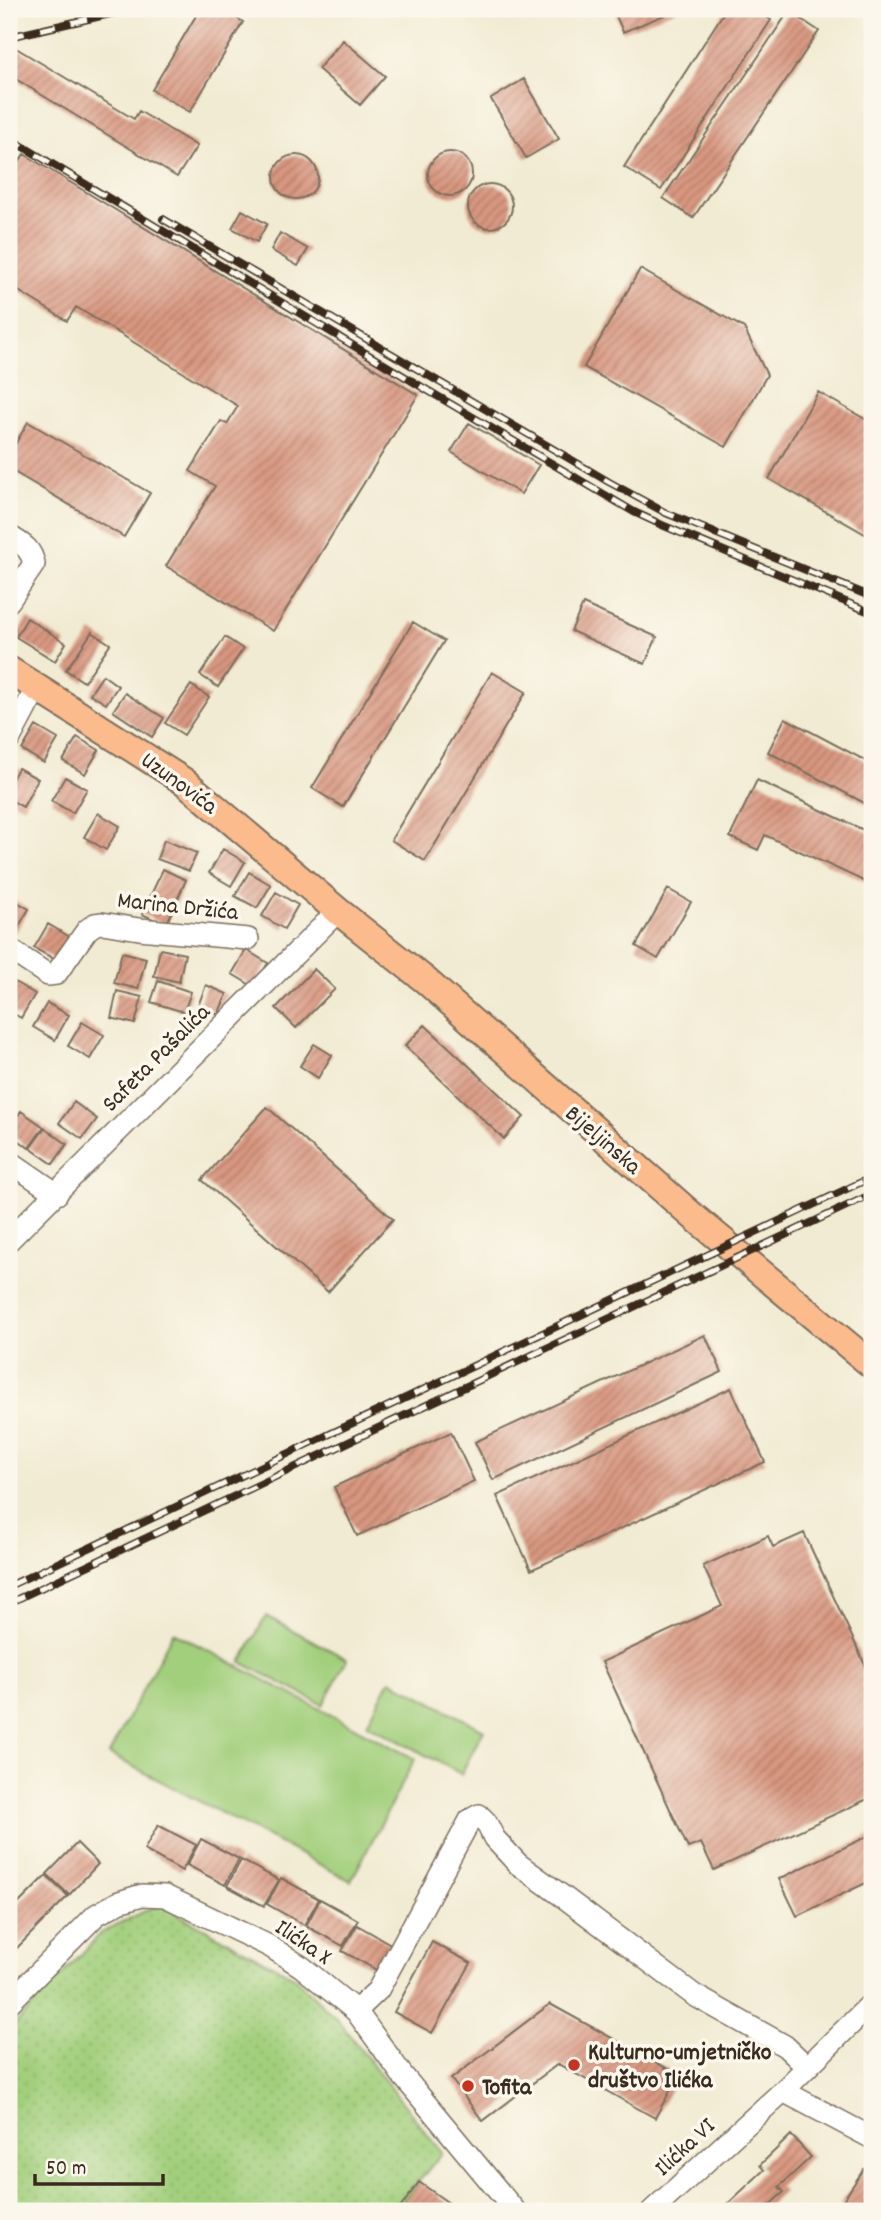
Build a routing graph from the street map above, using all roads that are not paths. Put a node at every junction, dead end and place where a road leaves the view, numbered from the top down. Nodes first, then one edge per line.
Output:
1 (9, 536) edge
2 (9, 601) edge
3 (9, 670) edge
4 (37, 687) junction
5 (9, 740) edge
6 (338, 911) junction
7 (248, 939) dead end
8 (9, 949) edge
9 (9, 1161) edge
10 (57, 1194) junction
11 (9, 1241) edge
12 (872, 1365) edge
13 (9, 2003) edge
14 (872, 2003) edge
15 (356, 2011) junction
16 (807, 2067) junction
17 (783, 2091) junction
18 (872, 2138) edge
19 (515, 2211) edge
20 (652, 2211) edge

1 - 2 street
3 - 4 main road, Uzunovića
4 - 5 street
4 - 6 main road, Uzunovića
6 - 10 street, Safeta Pašalića
6 - 12 main road, Bijeljinska
7 - 8 street, Marina Držića
9 - 10 street
10 - 11 street, Safeta Pašalića
13 - 15 street, Ilićka X
14 - 16 street, Ilićka VI
15 - 16 street
15 - 19 street, Ilićka X
16 - 17 street, Ilićka VI
17 - 18 street
17 - 20 street, Ilićka VI

